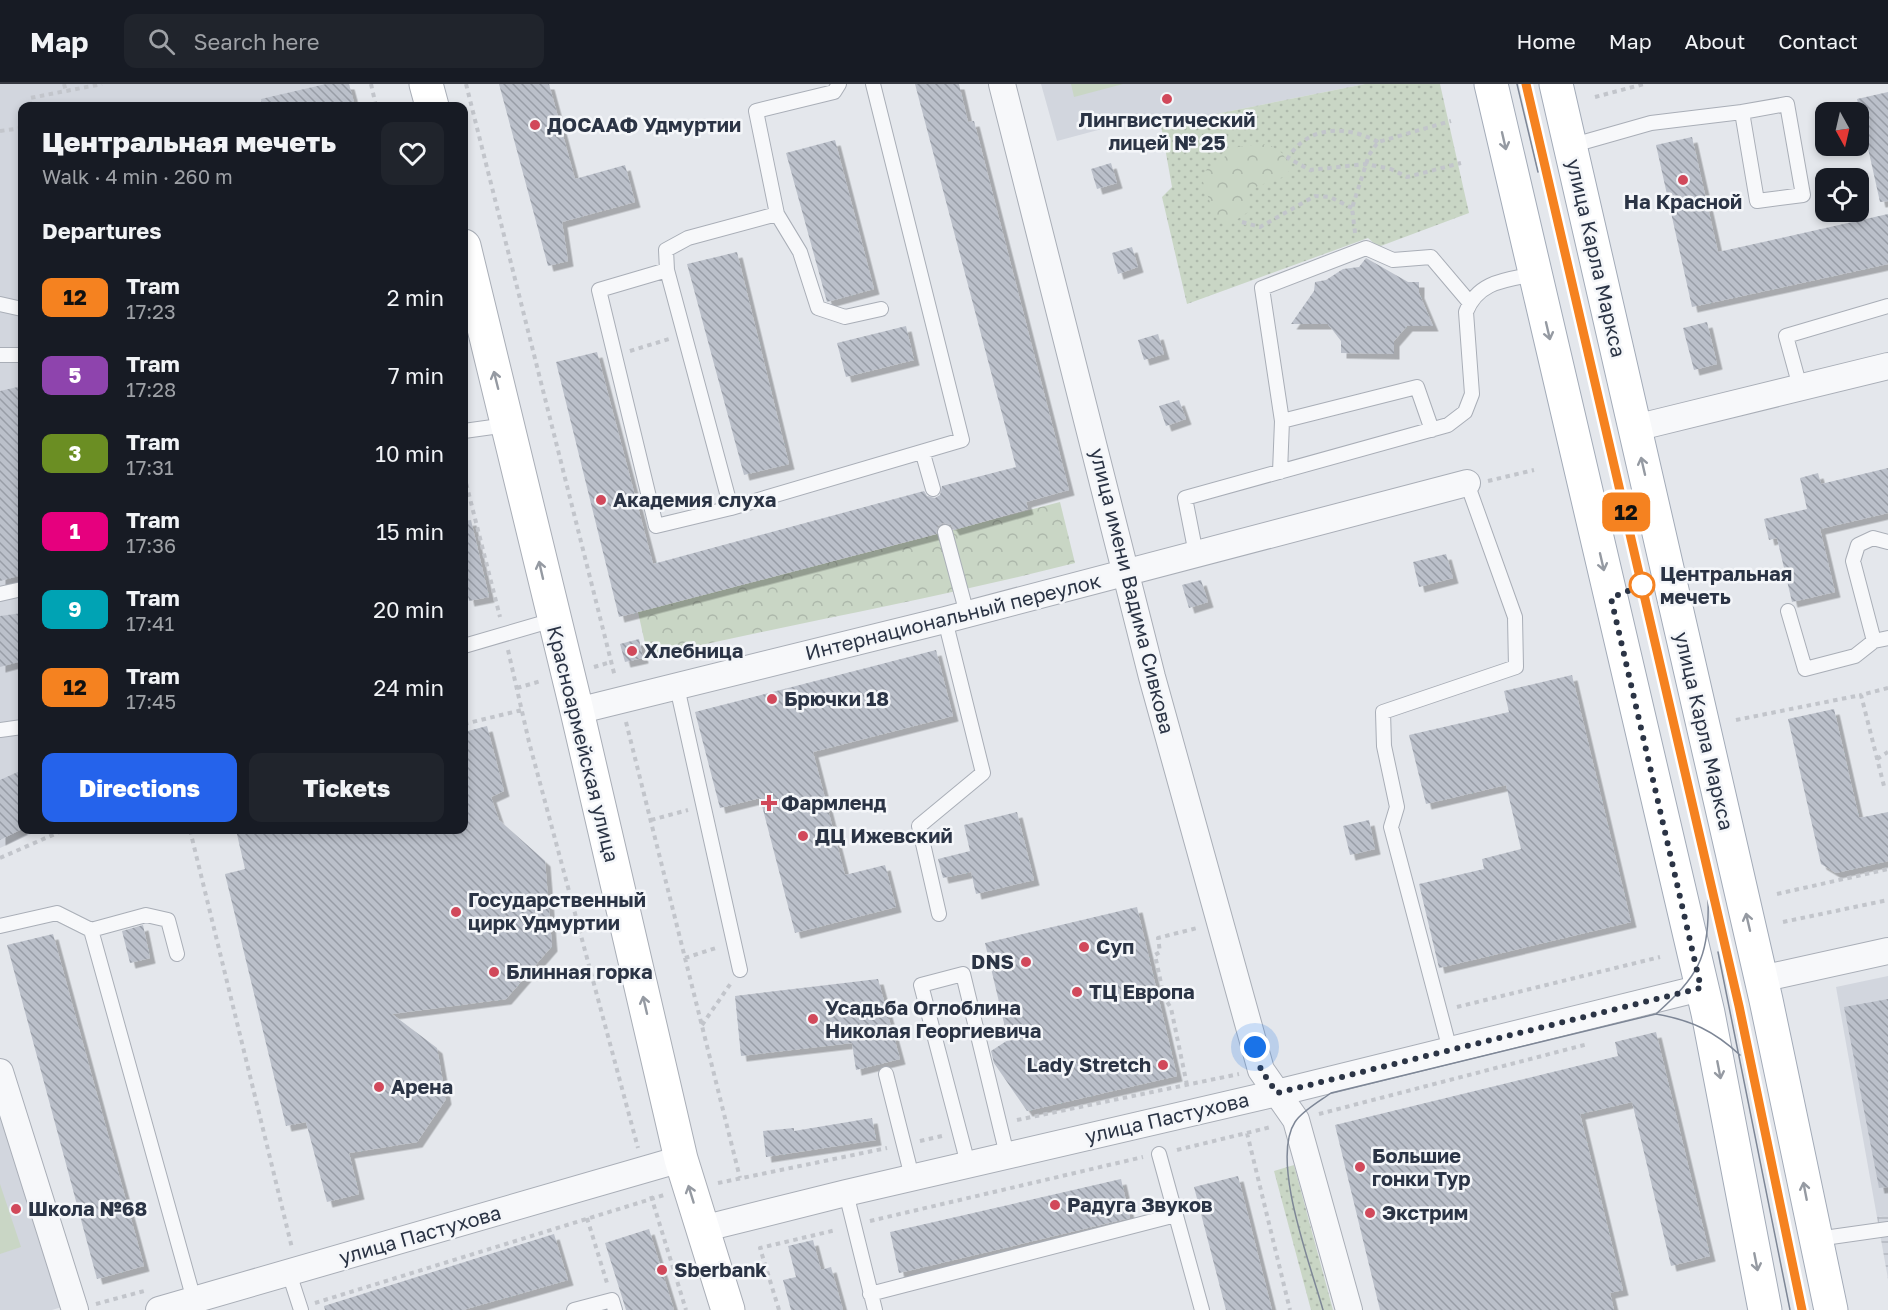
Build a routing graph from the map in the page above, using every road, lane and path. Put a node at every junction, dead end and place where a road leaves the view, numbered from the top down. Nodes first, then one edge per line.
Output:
1 (64, 84) edge
2 (102, 84) edge
3 (371, 84) edge
4 (426, 84) edge
5 (466, 84) edge
6 (839, 84) edge
7 (873, 84) edge
8 (1002, 84) edge
9 (1491, 84) edge
10 (1556, 84) edge
11 (1644, 84) edge
12 (66, 91) junction
13 (1595, 97) dead end
14 (30, 102) edge
15 (375, 102) edge
16 (431, 102) edge
17 (1742, 112) junction
18 (1451, 121) dead end
19 (18, 129) edge
20 (0, 131) edge
21 (1378, 142) junction
22 (1570, 146) junction
23 (1461, 163) dead end
24 (1366, 164) junction
25 (1352, 208) junction
26 (777, 214) junction
27 (1242, 222) dead end
28 (1360, 250) junction
29 (468, 270) edge
30 (667, 270) junction
31 (1535, 274) junction
32 (1470, 303) junction
33 (0, 304) edge
34 (1888, 306) edge
35 (18, 308) edge
36 (880, 309) dead end
37 (684, 334) junction
38 (0, 355) edge
39 (18, 355) edge
40 (615, 356) junction
41 (1888, 366) edge
42 (1800, 387) junction
43 (1282, 421) junction
44 (507, 425) junction
45 (1635, 428) junction
46 (468, 430) edge
47 (1432, 430) junction
48 (923, 454) junction
49 (1533, 470) dead end
50 (1280, 472) junction
51 (1519, 473) dead end
52 (1467, 483) joint
53 (933, 489) dead end
54 (468, 490) edge
55 (731, 508) junction
56 (945, 532) dead end
57 (1888, 542) edge
58 (1196, 555) junction
59 (1127, 573) junction
60 (18, 590) edge
61 (0, 594) edge
62 (1788, 611) dead end
63 (956, 617) junction
64 (553, 620) junction
65 (504, 635) junction
66 (1881, 639) edge
67 (468, 645) edge
68 (677, 687) junction
69 (1888, 688) edge
70 (1862, 695) junction
71 (621, 700) junction
72 (522, 710) junction
73 (577, 711) junction
74 (1736, 720) dead end
75 (468, 723) edge
76 (18, 728) edge
77 (0, 730) edge
78 (1888, 752) edge
79 (1877, 759) junction
80 (1888, 785) edge
81 (704, 806) junction
82 (651, 820) junction
83 (55, 834) edge
84 (191, 834) edge
85 (0, 858) edge
86 (1888, 869) edge
87 (1777, 894) dead end
88 (1888, 900) edge
89 (939, 914) dead end
90 (1783, 922) dead end
91 (1206, 925) dead end
92 (0, 926) edge
93 (91, 930) junction
94 (734, 945) junction
95 (1888, 951) edge
96 (177, 954) dead end
97 (1660, 957) dead end
98 (685, 958) junction
99 (740, 970) joint
100 (1761, 979) junction
101 (1701, 988) junction
102 (702, 1025) junction
103 (1443, 1025) junction
104 (1595, 1042) dead end
105 (1450, 1050) junction
106 (1261, 1070) junction
107 (0, 1072) edge
108 (886, 1074) dead end
109 (1187, 1085) junction
110 (1277, 1093) junction
111 (1296, 1120) junction
112 (999, 1124) junction
113 (959, 1132) junction
114 (904, 1144) junction
115 (1159, 1154) junction
116 (1007, 1155) junction
117 (681, 1159) junction
118 (968, 1164) junction
119 (643, 1169) junction
120 (912, 1177) junction
121 (740, 1178) junction
122 (690, 1190) junction
123 (846, 1192) junction
124 (651, 1198) junction
125 (1176, 1215) junction
126 (587, 1218) junction
127 (854, 1226) junction
128 (285, 1227) dead end
129 (702, 1229) junction
130 (1888, 1229) edge
131 (1814, 1239) junction
132 (289, 1273) junction
133 (870, 1294) junction
134 (194, 1300) junction
135 (613, 1305) edge
136 (301, 1309) edge
137 (75, 1310) edge
138 (159, 1310) edge
139 (574, 1310) edge
140 (686, 1310) edge
141 (728, 1310) edge
142 (779, 1310) edge
143 (875, 1310) edge
144 (1202, 1310) edge
145 (1290, 1310) edge
146 (1349, 1310) edge
147 (1766, 1310) edge
148 (1831, 1310) edge

1 - 12 path
2 - 12 path
3 - 15 path
4 - 16 main road
5 - 71 path
6 - 26 lane
7 - 48 lane
8 - 59 street, улица имени Вадима Сивкова
9 -> 31 main road
10 - 22 main road, улица Карла Маркса
11 - 13 path
12 - 14 path
17 - 17 lane
17 - 22 lane
18 - 21 path
19 - 20 path
21 - 24 path
21 - 24 path
22 - 45 main road, улица Карла Маркса
23 - 24 path
24 - 25 path
25 - 27 path
25 - 28 path
26 - 30 lane
26 - 36 lane
28 - 32 lane
28 - 43 lane
44 -> 29 main road, Красноармейская улица
30 - 37 lane
30 - 40 lane
31 - 32 lane
31 -> 101 main road
32 - 47 lane
33 - 35 lane
34 - 42 lane
37 - 40 path
37 - 55 lane
38 - 39 lane
40 - 55 lane
41 - 42 street
42 - 45 street
43 - 47 lane
43 - 50 lane
44 - 46 lane
64 -> 44 main road, Красноармейская улица
100 -> 45 main road, улица Карла Маркса
47 - 50 lane
48 - 53 lane
48 - 55 lane
49 - 51 path
50 - 58 lane
52 - 58 street, Интернациональный переулок
52 - 103 lane
54 - 65 path
56 - 63 lane
57 - 66 lane
58 - 59 street, Интернациональный переулок
59 - 63 street, Интернациональный переулок
59 - 106 street, улица имени Вадима Сивкова
60 - 61 lane
62 - 66 lane
63 - 68 street, Интернациональный переулок
63 - 89 lane
64 - 65 lane
64 - 73 main road, Красноармейская улица
65 - 67 lane
65 - 72 path
68 - 71 street, Интернациональный переулок
68 - 81 lane
69 - 70 path
70 - 74 path
70 - 79 path
71 - 73 street, Интернациональный переулок
71 - 82 path
72 - 75 path
72 - 119 path
117 -> 73 main road, Красноармейская улица
76 - 77 lane
78 - 79 path
79 - 80 path
81 - 82 path
81 - 94 lane
82 - 98 path
83 - 85 path
84 - 128 path
86 - 87 path
88 - 90 path
91 - 109 path
92 - 93 lane
93 - 96 lane
93 - 134 lane
94 - 98 path
94 - 99 lane
95 - 100 street
97 - 103 path
98 - 102 path
99 - 102 path
131 -> 100 main road, улица Карла Маркса
101 - 105 street, улица Пастухова
101 -> 147 main road
102 - 121 path
103 - 105 lane
104 - 111 path
105 - 110 street, улица Пастухова
106 - 109 path
106 - 110 street, улица имени Вадима Сивкова
107 - 137 street
108 - 114 lane
109 - 112 path
110 - 111 street, улица имени Вадима Сивкова
110 - 116 street, улица Пастухова
111 - 146 street, улица имени Вадима Сивкова
112 - 113 lane
112 - 116 lane
113 - 114 path
113 - 118 lane
114 - 120 lane
114 - 121 path
115 - 125 lane
115 - 127 path
115 - 145 path
116 - 118 street, улица Пастухова
117 - 119 street, улица Пастухова
117 - 122 main road, Красноармейская улица
118 - 120 street, улица Пастухова
119 - 124 path
119 - 132 street, улица Пастухова
120 - 123 street, улица Пастухова
121 - 122 path
122 - 124 path
129 -> 122 main road, Красноармейская улица
123 - 127 lane
123 - 129 street, улица Пастухова
124 - 126 path
124 - 140 path
125 - 133 lane
125 - 144 lane
126 - 135 path
126 - 136 path
127 - 133 lane
127 - 142 path
129 - 141 main road, Красноармейская улица
130 - 131 lane
131 - 148 main road, улица Карла Маркса
132 - 134 street, улица Пастухова
132 - 136 lane
133 - 143 lane
134 - 138 street, улица Пастухова
135 - 139 lane

